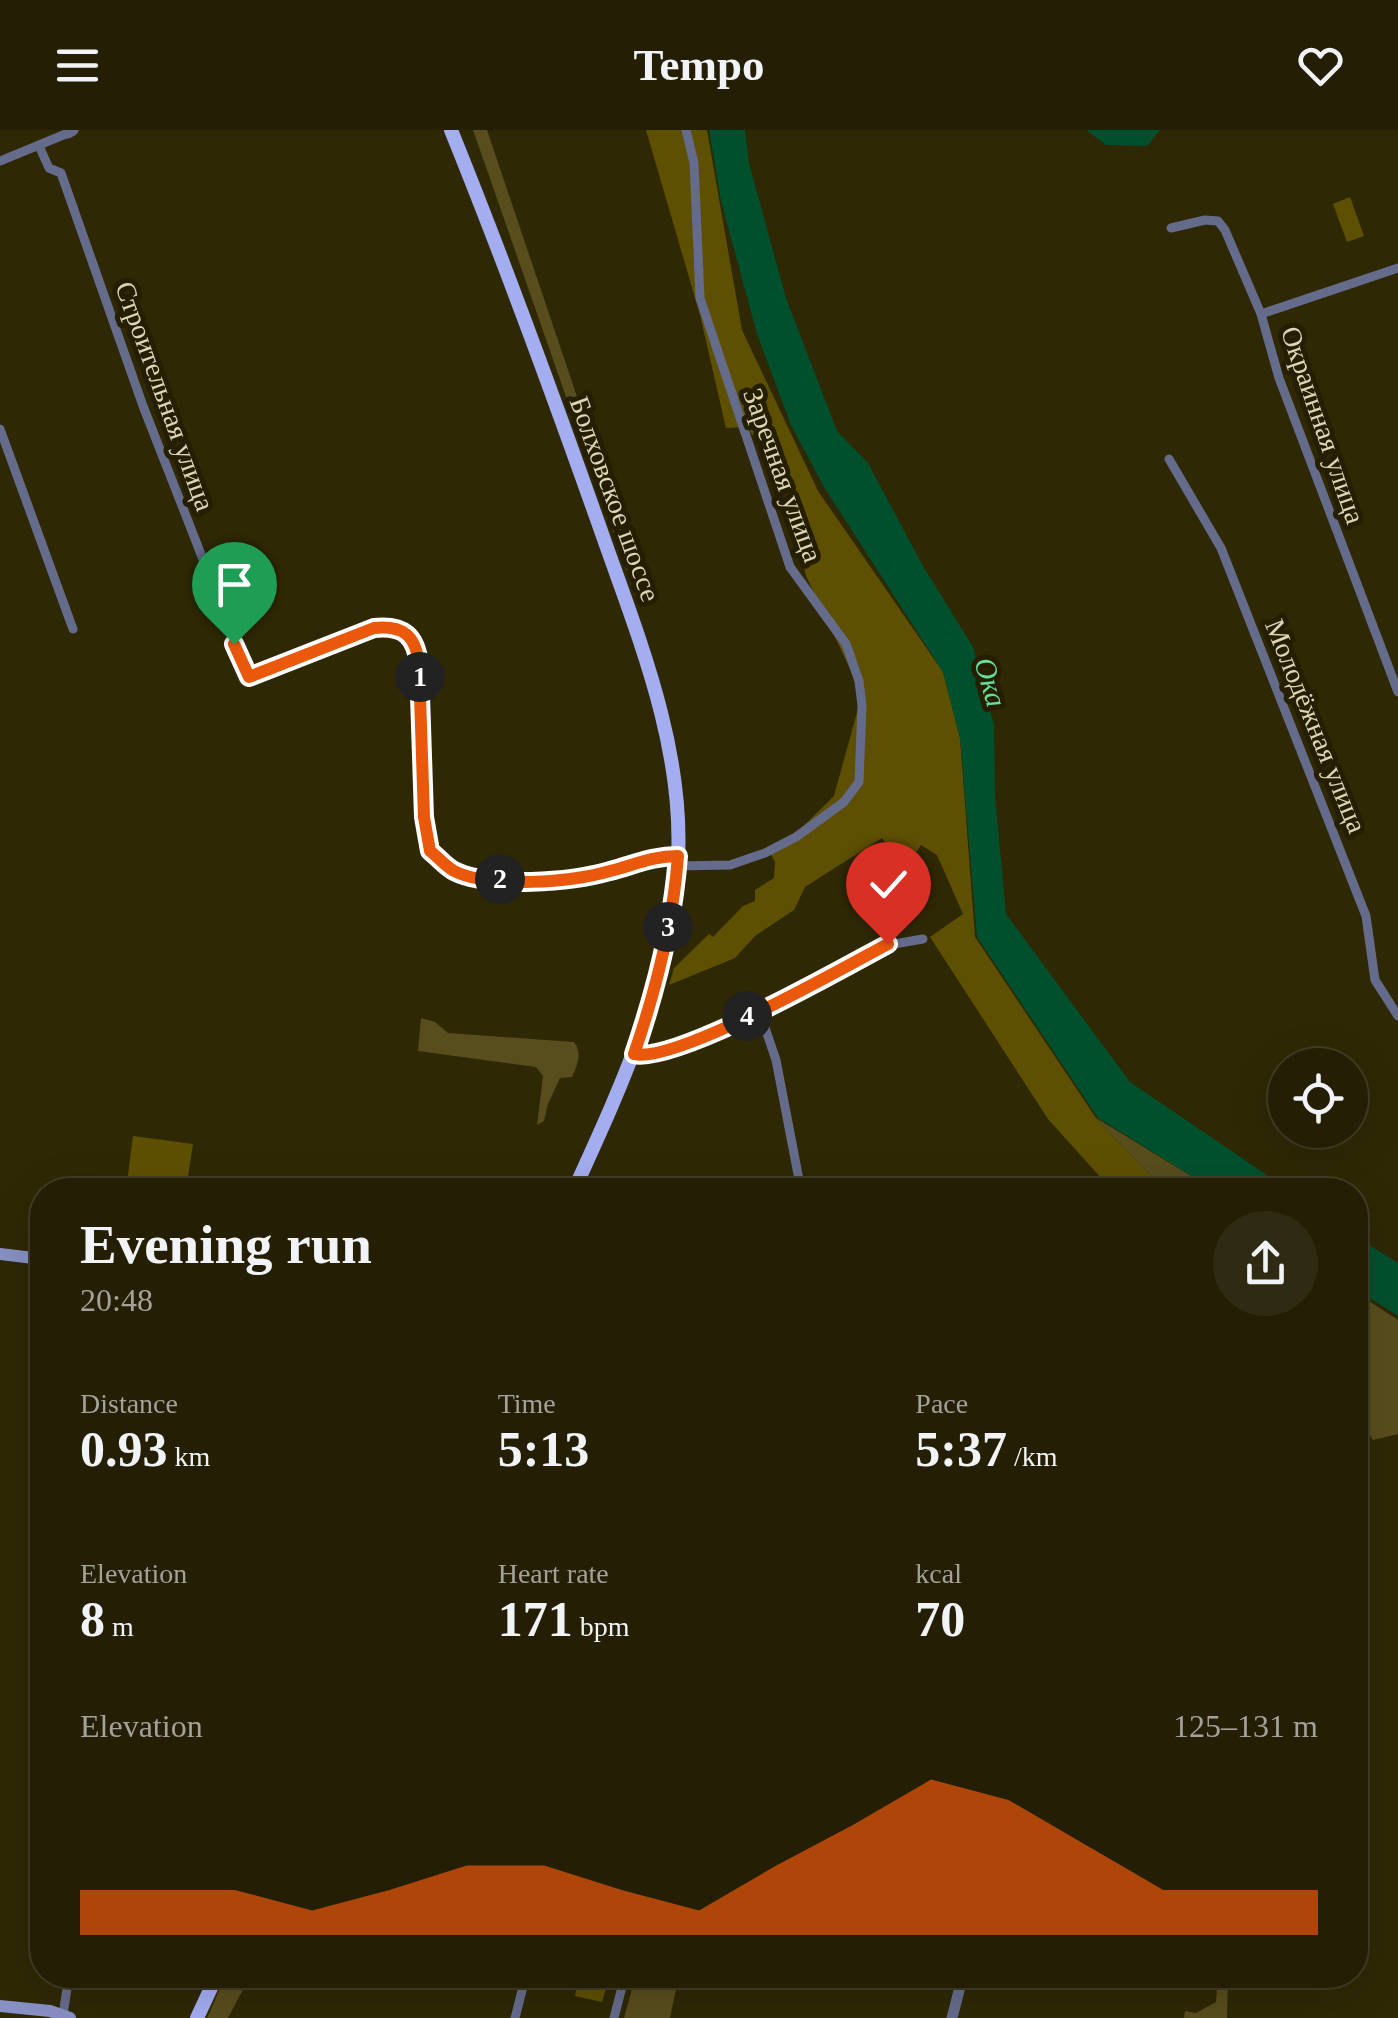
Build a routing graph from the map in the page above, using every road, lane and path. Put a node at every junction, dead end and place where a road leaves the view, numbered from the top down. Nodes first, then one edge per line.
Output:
1 (450, 130) edge
2 (686, 130) edge
3 (69, 131) edge
4 (39, 146) junction
5 (0, 161) edge
6 (1171, 228) dead end
7 (1398, 268) edge
8 (1261, 314) junction
9 (0, 429) edge
10 (1168, 459) dead end
11 (73, 628) dead end
12 (1398, 692) edge
13 (678, 861) junction
14 (924, 939) dead end
15 (758, 1010) junction
16 (1398, 1016) edge
17 (634, 1054) junction
18 (579, 1178) edge
19 (799, 1178) edge
20 (0, 1254) edge
21 (30, 1258) edge
22 (68, 1988) edge
23 (211, 1988) edge
24 (523, 1988) edge
25 (622, 1988) edge
26 (960, 1988) edge
27 (0, 2006) edge
28 (67, 2016) edge
29 (197, 2018) edge
30 (515, 2018) edge
31 (614, 2018) edge
32 (952, 2018) edge

1 - 13 main road, Болховское шоссе
2 - 13 street, Заречная улица
3 - 4 street
4 - 5 street
4 - 13 street, Строительная улица
6 - 8 street, Окраинная улица
7 - 8 street
8 - 12 street, Окраинная улица
9 - 11 street
10 - 16 street, Молодёжная улица
13 - 17 main road, Болховское шоссе
14 - 15 street
15 - 17 street
15 - 19 street
17 - 18 main road, Болховское шоссе
20 - 21 main road
22 - 28 street
23 - 29 main road
24 - 30 street
25 - 31 street
26 - 32 street
27 - 28 main road

